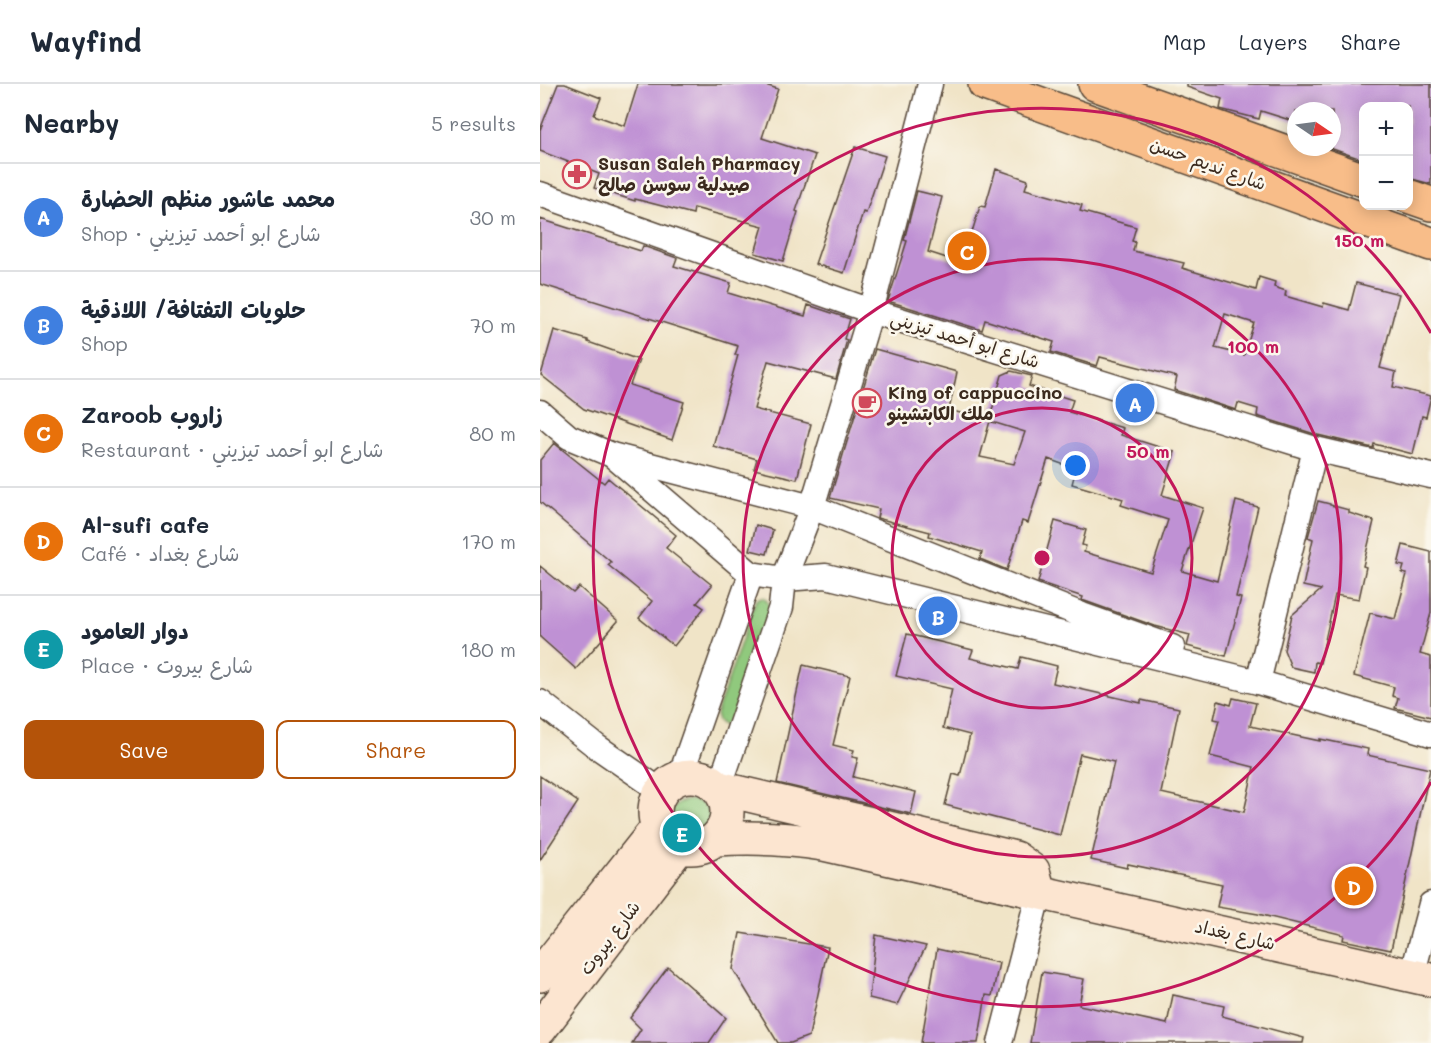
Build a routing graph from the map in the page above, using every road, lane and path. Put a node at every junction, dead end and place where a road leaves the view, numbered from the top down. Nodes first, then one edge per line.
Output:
1 (930, 84) edge
2 (985, 84) edge
3 (1095, 84) edge
4 (1359, 178) edge
5 (540, 195) edge
6 (1413, 198) edge
7 (1431, 204) edge
8 (1431, 244) edge
9 (871, 311) junction
10 (540, 412) edge
11 (1315, 449) junction
12 (612, 455) junction
13 (1431, 476) edge
14 (812, 507) junction
15 (751, 574) junction
16 (784, 579) junction
17 (1258, 682) junction
18 (540, 702) edge
19 (1431, 734) edge
20 (670, 784) junction
21 (719, 788) junction
22 (668, 837) junction
23 (716, 839) junction
24 (1038, 892) junction
25 (1431, 904) edge
26 (540, 975) edge
27 (1421, 978) edge
28 (540, 1029) edge
29 (1000, 1043) edge

1 - 9 street
2 - 8 main road, شارع نديم حسن
3 - 4 main road, شارع نديم حسن
5 - 9 street, شارع ابو أحمد تيزيني
6 - 7 main road
9 - 11 street, شارع ابو أحمد تيزيني
9 - 14 street
10 - 12 street
11 - 13 street, شارع ابو أحمد تيزيني
11 - 17 street
12 - 14 street
12 - 15 street
14 - 16 street
14 - 17 street
15 - 16 street
15 - 20 street
16 - 17 street
16 - 21 street
17 - 19 street
18 - 20 street
20 - 21 main road
20 - 22 main road
21 - 23 main road
21 - 24 main road
22 - 23 main road
22 - 26 main road, شارع بيروت
22 - 28 main road, شارع بيروت
23 - 24 main road, شارع بغداد
24 - 27 main road, شارع بغداد
24 - 29 street
25 - 27 street

